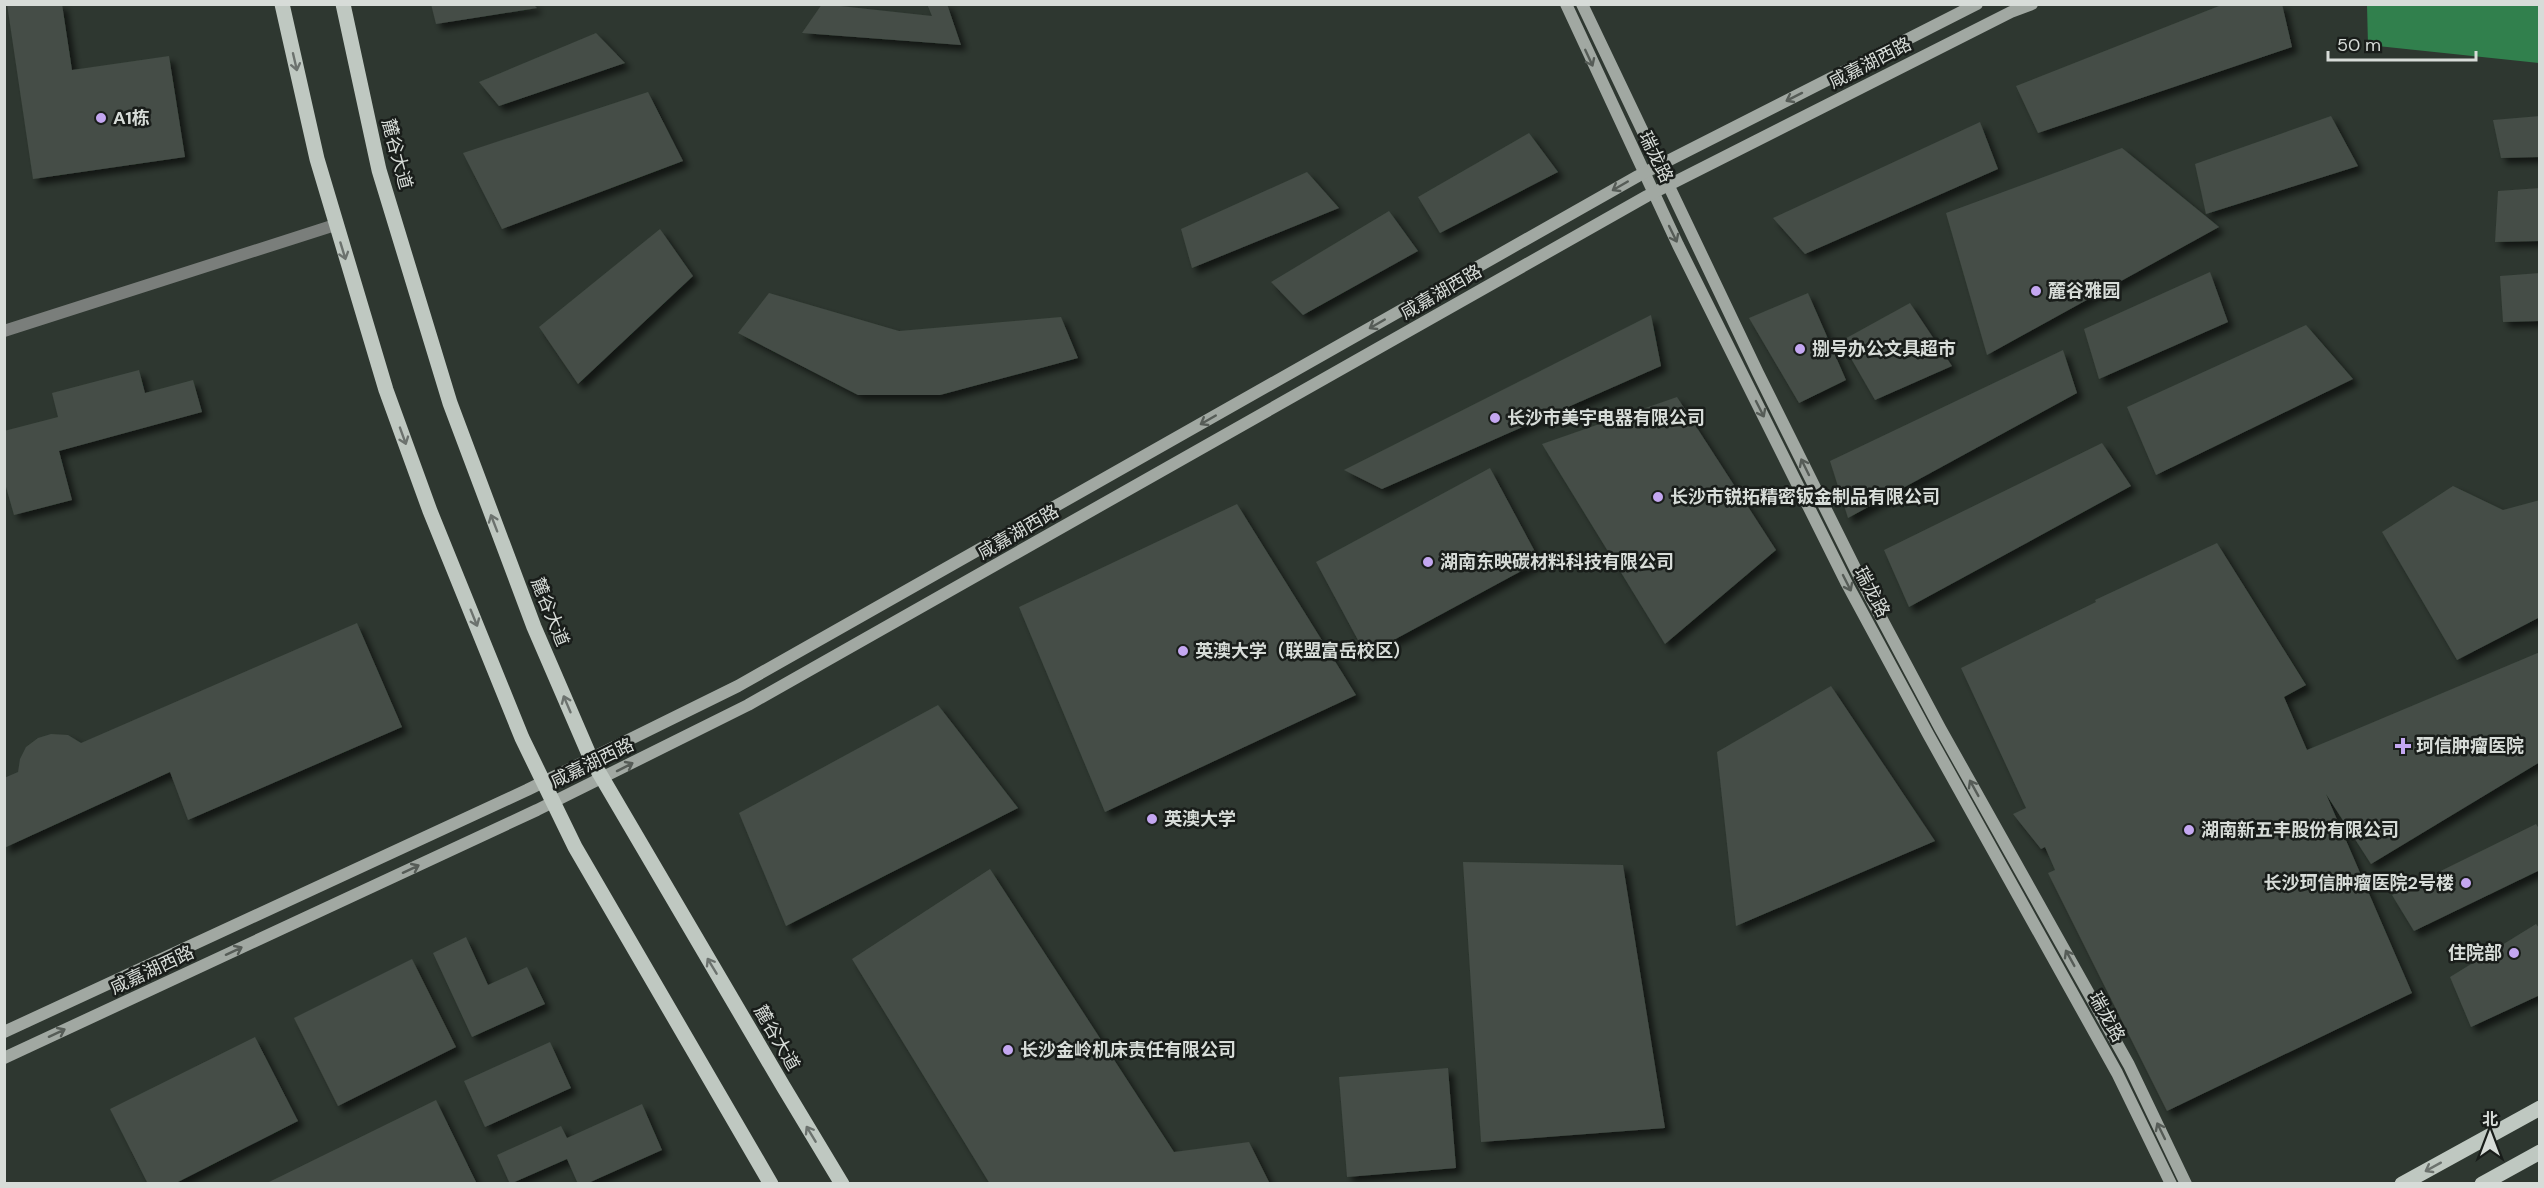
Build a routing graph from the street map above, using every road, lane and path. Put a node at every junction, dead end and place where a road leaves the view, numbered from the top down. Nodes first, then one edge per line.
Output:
1 (282, 4) edge
2 (343, 4) edge
3 (1566, 4) edge
4 (1582, 4) edge
5 (1977, 4) edge
6 (2032, 4) edge
7 (1658, 166) junction
8 (1644, 173) junction
9 (1667, 186) junction
10 (1653, 193) junction
11 (335, 225) junction
12 (4, 331) edge
13 (591, 759) junction
14 (602, 778) junction
15 (543, 783) junction
16 (552, 802) junction
17 (4, 1032) edge
18 (4, 1058) edge
19 (2540, 1108) edge
20 (2540, 1152) edge
21 (771, 1184) edge
22 (842, 1184) edge
23 (2170, 1184) edge
24 (2186, 1184) edge
25 (2402, 1184) edge
26 (2482, 1184) edge

1 -> 11 main road
13 -> 2 main road, 麓谷大道
3 -> 8 main road, 瑞龙路
4 - 7 main road, 瑞龙路
5 -> 7 main road, 咸嘉湖西路
6 - 9 main road, 咸嘉湖西路
7 - 8 main road, 咸嘉湖西路
7 - 9 main road, 瑞龙路
8 - 10 main road, 瑞龙路
8 -> 13 main road, 咸嘉湖西路
9 - 10 main road, 咸嘉湖西路
24 -> 9 main road, 瑞龙路
14 -> 10 main road, 咸嘉湖西路
10 -> 23 main road, 瑞龙路
11 - 12 street
11 -> 15 main road
13 - 14 main road, 麓谷大道
13 - 15 main road, 咸嘉湖西路
14 - 16 main road, 咸嘉湖西路
22 -> 14 main road, 麓谷大道
15 - 16 main road
15 - 17 main road, 咸嘉湖西路
18 -> 16 main road, 咸嘉湖西路
16 - 21 main road
19 -> 25 main road
20 - 26 main road

